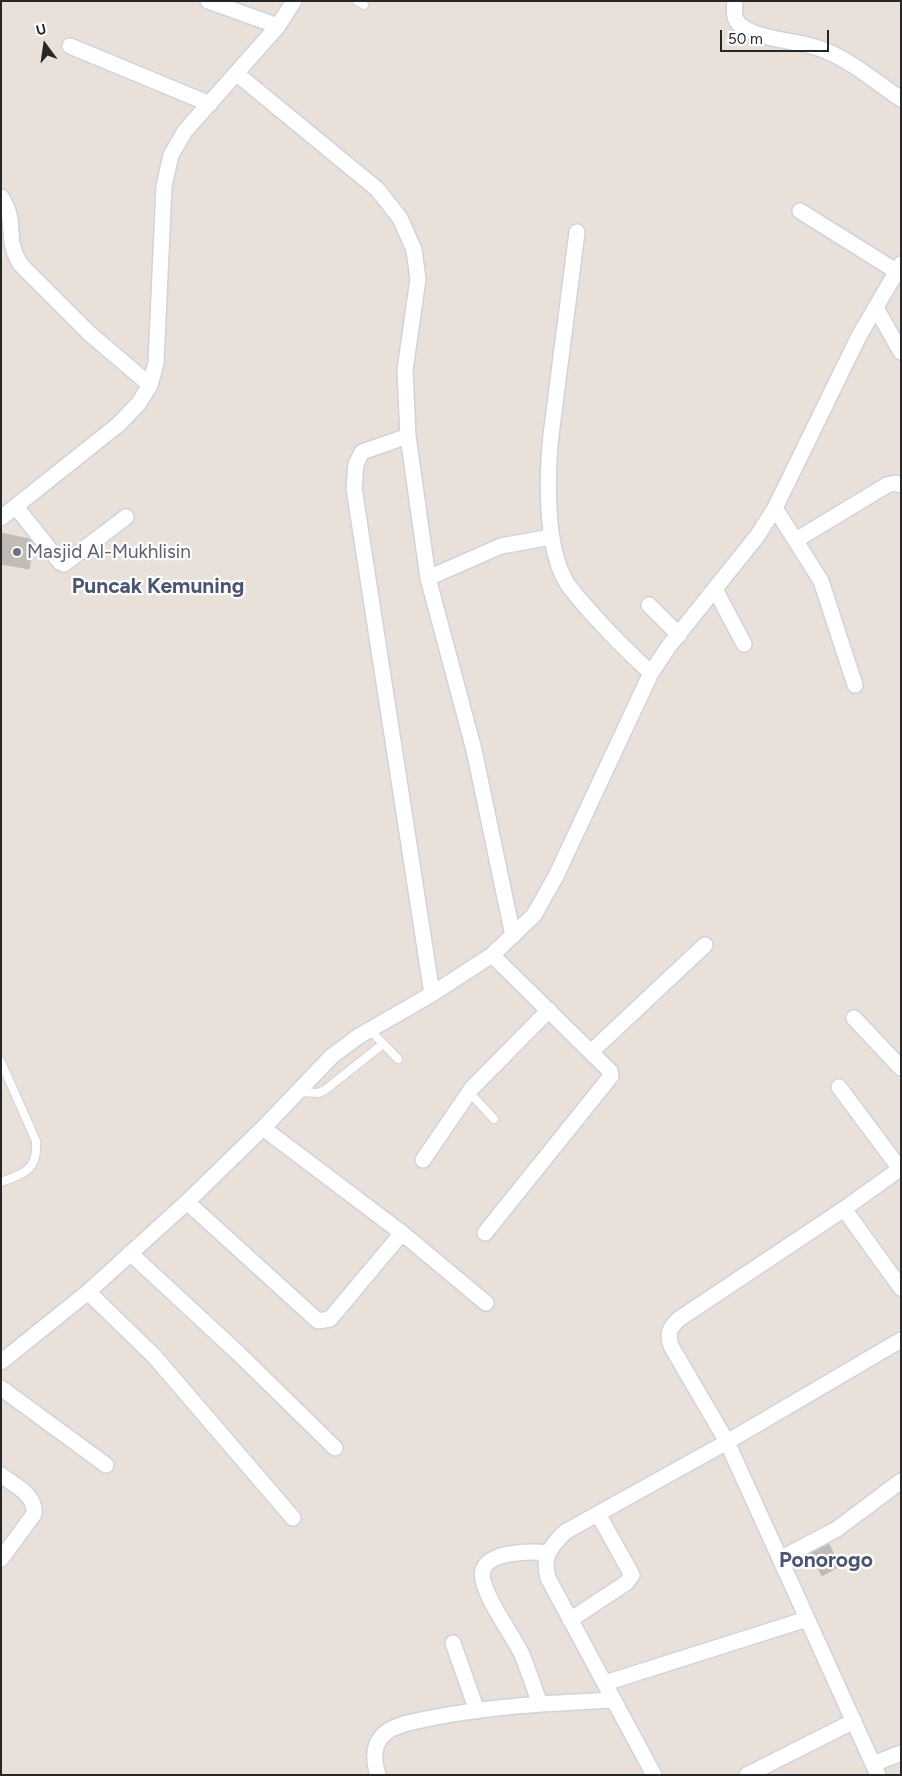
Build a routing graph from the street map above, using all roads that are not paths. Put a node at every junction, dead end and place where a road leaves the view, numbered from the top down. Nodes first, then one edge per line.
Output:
1 (208, 1) edge
2 (294, 1) edge
3 (735, 1) edge
4 (278, 26) junction
5 (70, 46) dead end
6 (237, 74) junction
7 (901, 99) edge
8 (210, 104) junction
9 (1, 197) edge
10 (800, 211) dead end
11 (577, 232) dead end
12 (898, 267) edge
13 (876, 308) junction
14 (901, 352) edge
15 (150, 385) junction
16 (408, 436) junction
17 (901, 485) edge
18 (16, 507) junction
19 (775, 508) junction
20 (126, 517) dead end
21 (1, 518) edge
22 (551, 537) junction
23 (796, 540) junction
24 (428, 578) junction
25 (715, 589) junction
26 (649, 605) dead end
27 (679, 635) junction
28 (744, 644) dead end
29 (651, 673) junction
30 (855, 685) dead end
31 (513, 936) junction
32 (705, 945) dead end
33 (492, 955) junction
34 (432, 994) junction
35 (549, 1010) junction
36 (854, 1018) dead end
37 (370, 1030) junction
38 (383, 1044) junction
39 (591, 1052) junction
40 (398, 1060) dead end
41 (1, 1062) edge
42 (901, 1068) edge
43 (839, 1087) dead end
44 (298, 1092) junction
45 (469, 1092) junction
46 (494, 1119) dead end
47 (263, 1128) junction
48 (423, 1160) dead end
49 (900, 1168) edge
50 (1, 1182) edge
51 (187, 1202) junction
52 (844, 1210) junction
53 (485, 1232) dead end
54 (402, 1233) junction
55 (130, 1254) junction
56 (901, 1288) edge
57 (88, 1292) junction
58 (486, 1303) dead end
59 (901, 1340) edge
60 (1, 1362) edge
61 (1, 1388) edge
62 (727, 1442) junction
63 (335, 1448) dead end
64 (106, 1465) dead end
65 (1, 1475) edge
66 (901, 1481) edge
67 (598, 1514) junction
68 (293, 1518) dead end
69 (547, 1553) junction
70 (1, 1559) edge
71 (780, 1559) junction
72 (807, 1619) junction
73 (570, 1620) junction
74 (453, 1643) dead end
75 (605, 1682) junction
76 (613, 1700) junction
77 (540, 1704) junction
78 (477, 1711) junction
79 (854, 1721) junction
80 (901, 1753) edge
81 (769, 1769) edge
82 (876, 1769) edge
83 (378, 1775) edge
84 (654, 1775) edge
85 (747, 1775) edge

1 - 4 street
2 - 4 street
3 - 7 street
4 - 6 street
5 - 8 street
6 - 8 street
6 - 16 street
8 - 15 street
9 - 15 street
10 - 12 street
11 - 22 street
12 - 13 street
13 - 14 street
13 - 19 street
15 - 18 street
16 - 24 street
16 - 34 street
17 - 23 street
18 - 20 street
18 - 21 street
19 - 23 street
19 - 25 street
22 - 24 street
22 - 29 street
23 - 30 street
24 - 31 street
25 - 27 street
25 - 28 street
26 - 27 street
27 - 29 street
29 - 31 street
31 - 33 street
32 - 39 street
33 - 34 street
33 - 35 street
34 - 37 street
35 - 39 street
35 - 45 street
36 - 42 street
37 - 38 lane
37 - 44 street
38 - 40 lane
38 - 44 lane
39 - 53 street
41 - 50 lane
43 - 49 street
44 - 47 street
45 - 46 lane
45 - 48 street
47 - 51 street
47 - 54 street
49 - 52 street
51 - 54 street
51 - 55 street
52 - 56 street
52 - 62 street
54 - 58 street
55 - 57 street
55 - 63 street
57 - 60 street
57 - 68 street
59 - 62 street
61 - 64 street
62 - 67 street
62 - 71 street
65 - 70 street
66 - 71 street
67 - 69 street
67 - 73 street
69 - 73 street
69 - 77 street
71 - 72 street
72 - 75 street
72 - 79 street
73 - 75 street
74 - 78 street
75 - 76 street
76 - 77 street
76 - 84 street
77 - 78 street
78 - 83 street
79 - 81 street
79 - 82 street
80 - 82 street
81 - 85 street

